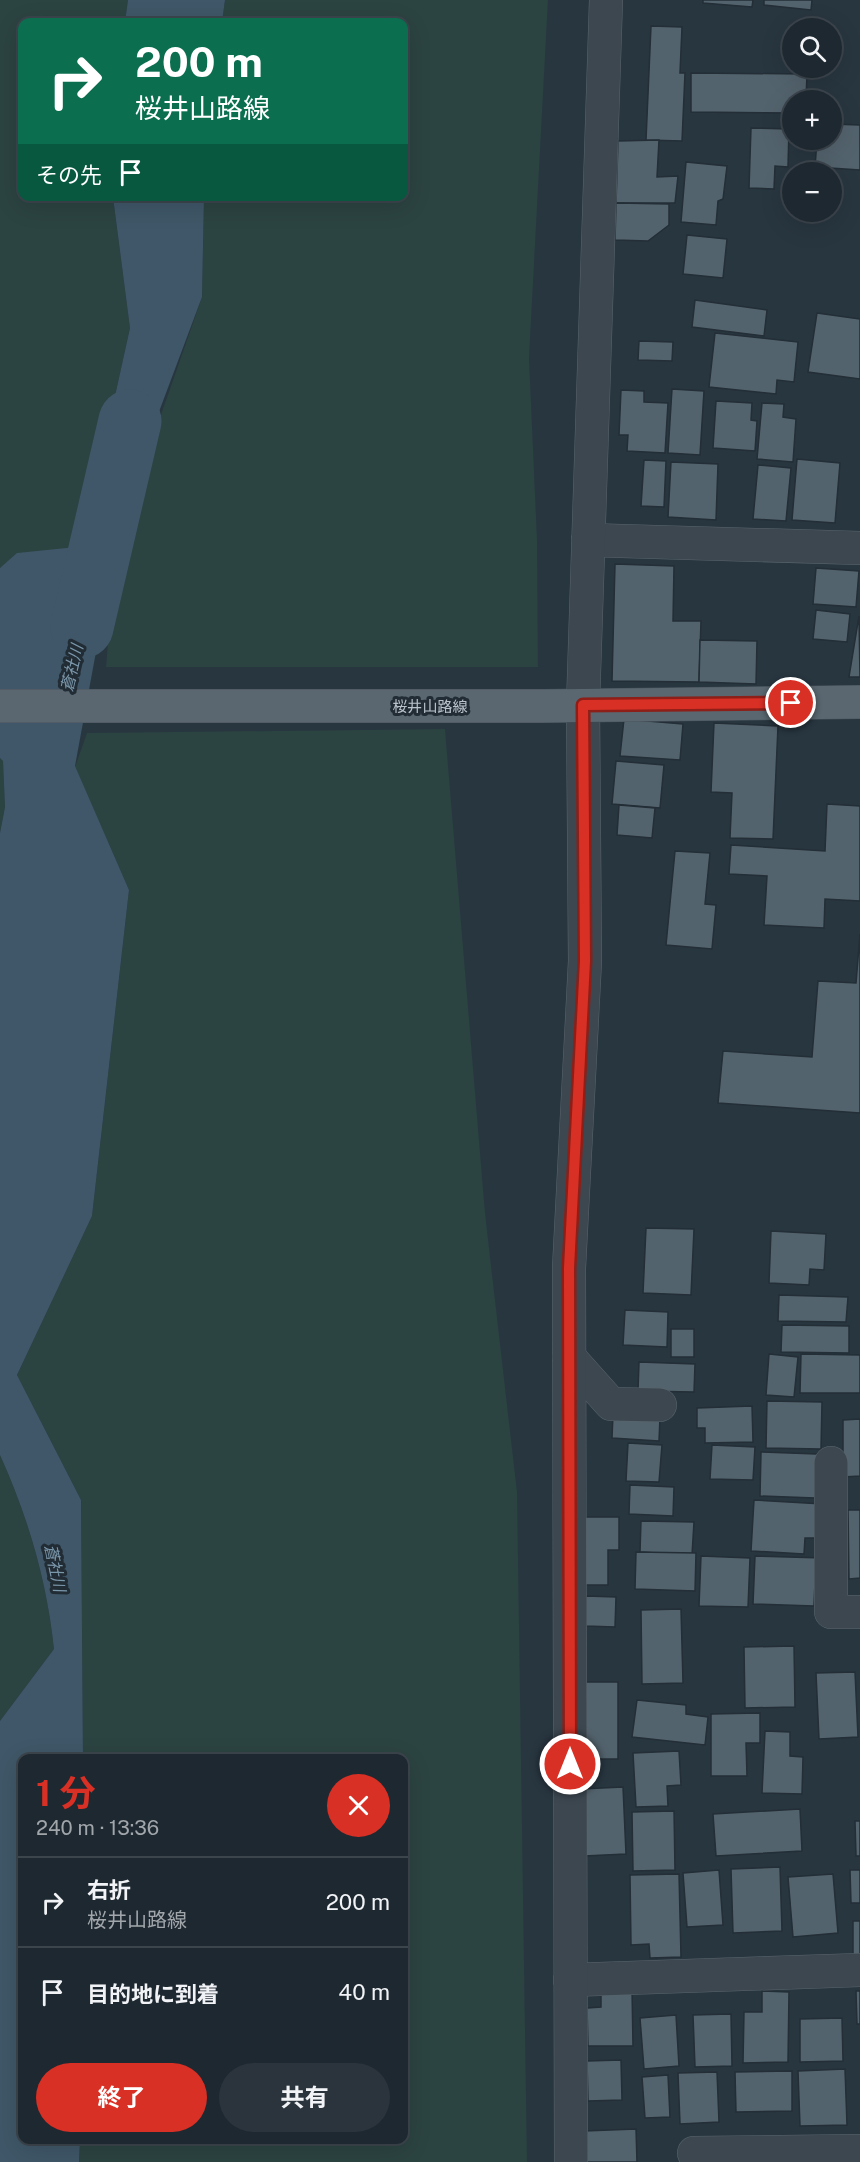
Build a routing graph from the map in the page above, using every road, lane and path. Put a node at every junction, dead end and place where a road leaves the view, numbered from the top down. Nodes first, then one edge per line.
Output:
1 (606, 0) edge
2 (588, 540) junction
3 (860, 548) edge
4 (860, 702) edge
5 (0, 705) edge
6 (583, 705) junction
7 (569, 1357) junction
8 (660, 1405) dead end
9 (831, 1463) dead end
10 (860, 1612) edge
11 (860, 1970) edge
12 (570, 1980) junction
13 (860, 2151) edge
14 (694, 2153) dead end
15 (571, 2162) edge

1 - 2 street
2 - 3 street
2 - 6 street
4 - 6 main road, 桜井山路線
5 - 6 main road, 桜井山路線
6 - 7 street
7 - 8 street
7 - 12 street
9 - 10 street
11 - 12 street
12 - 15 street
13 - 14 street

